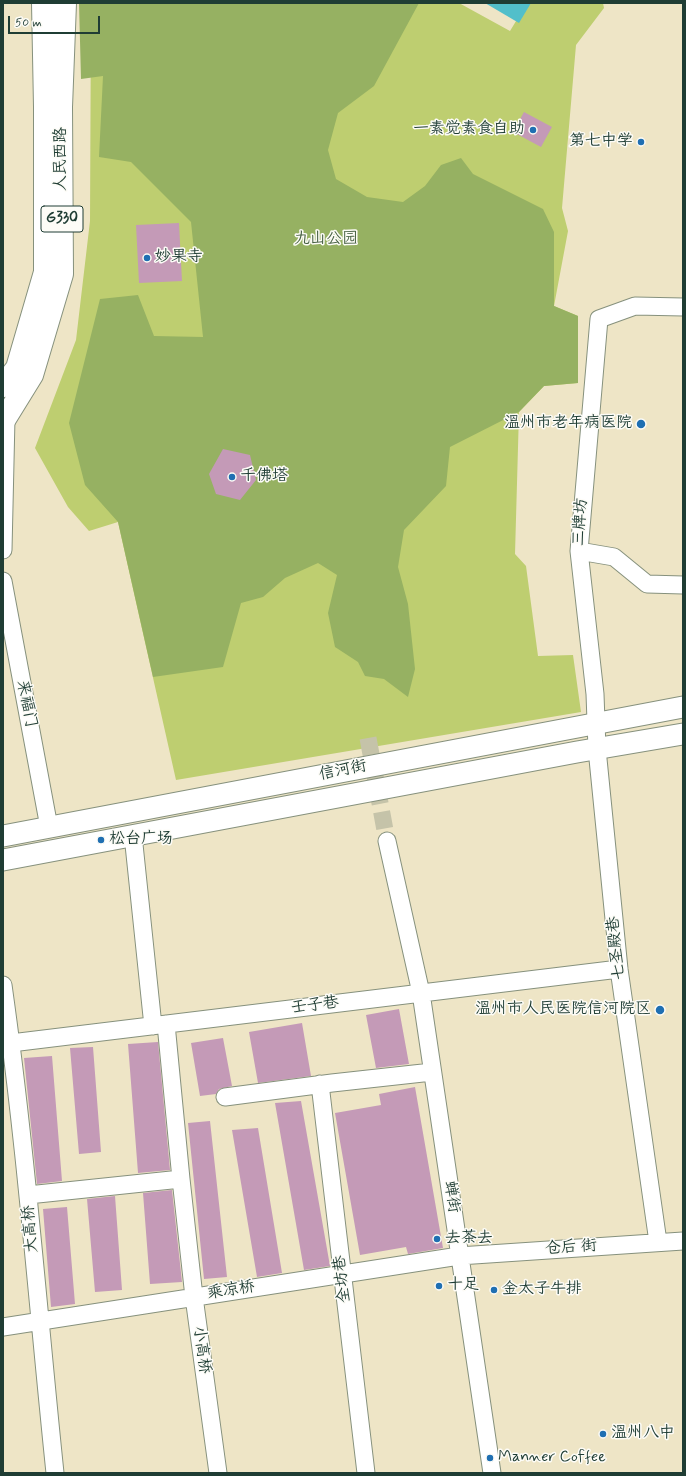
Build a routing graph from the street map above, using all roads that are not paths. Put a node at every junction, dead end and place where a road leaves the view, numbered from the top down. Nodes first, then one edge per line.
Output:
1 (43, 3) edge
2 (65, 3) edge
3 (683, 307) edge
4 (3, 386) edge
5 (4, 420) edge
6 (3, 550) edge
7 (579, 551) junction
8 (3, 581) edge
9 (683, 585) edge
10 (683, 707) edge
11 (596, 724) junction
12 (683, 734) edge
13 (597, 749) junction
14 (49, 827) junction
15 (133, 834) junction
16 (3, 836) edge
17 (387, 841) tunnel mouth
18 (3, 860) edge
19 (619, 969) junction
20 (3, 985) edge
21 (421, 993) junction
22 (159, 1025) junction
23 (11, 1043) junction
24 (432, 1072) junction
25 (320, 1084) junction
26 (10, 1090) edge
27 (225, 1097) dead end
28 (181, 1179) junction
29 (28, 1195) junction
30 (658, 1242) junction
31 (683, 1242) edge
32 (460, 1256) junction
33 (343, 1274) junction
34 (194, 1297) junction
35 (39, 1321) junction
36 (3, 1327) edge
37 (55, 1473) edge
38 (218, 1473) edge
39 (366, 1473) edge
40 (492, 1473) edge

1 - 4 highway, 人民西路 / G330
2 - 5 highway, 人民西路 / G330
3 - 7 street, 三牌坊
5 - 6 street
7 - 9 street
7 - 11 street, 三牌坊
8 - 14 street, 来福门
10 - 11 main road, 信河街
11 - 13 street, 七圣殿巷
11 - 14 main road, 信河街
12 - 13 main road, 信河街
13 - 15 main road, 信河街
13 - 19 street, 七圣殿巷
14 - 16 main road, 信河街
15 - 18 main road, 信河街
15 - 22 street, 小高桥
17 - 21 street, 蝉街
19 - 21 street, 壬子巷
19 - 30 street, 七圣殿巷
20 - 23 street, 大高桥
21 - 22 street, 壬子巷
21 - 24 street, 蝉街
22 - 23 street, 壬子巷
22 - 28 street, 小高桥
23 - 26 street, 大高桥
24 - 25 street
24 - 32 street, 蝉街
25 - 27 street
25 - 33 street, 全坊巷
26 - 29 street, 大高桥
28 - 29 street
28 - 34 street, 小高桥
29 - 35 street, 大高桥
30 - 31 street, 仓后 街
30 - 32 street, 仓后 街
32 - 33 street, 乘凉桥
32 - 40 street, 蝉街
33 - 34 street, 乘凉桥
33 - 39 street, 全坊巷
34 - 35 street, 乘凉桥
34 - 38 street, 小高桥
35 - 36 street, 乘凉桥
35 - 37 street, 大高桥

